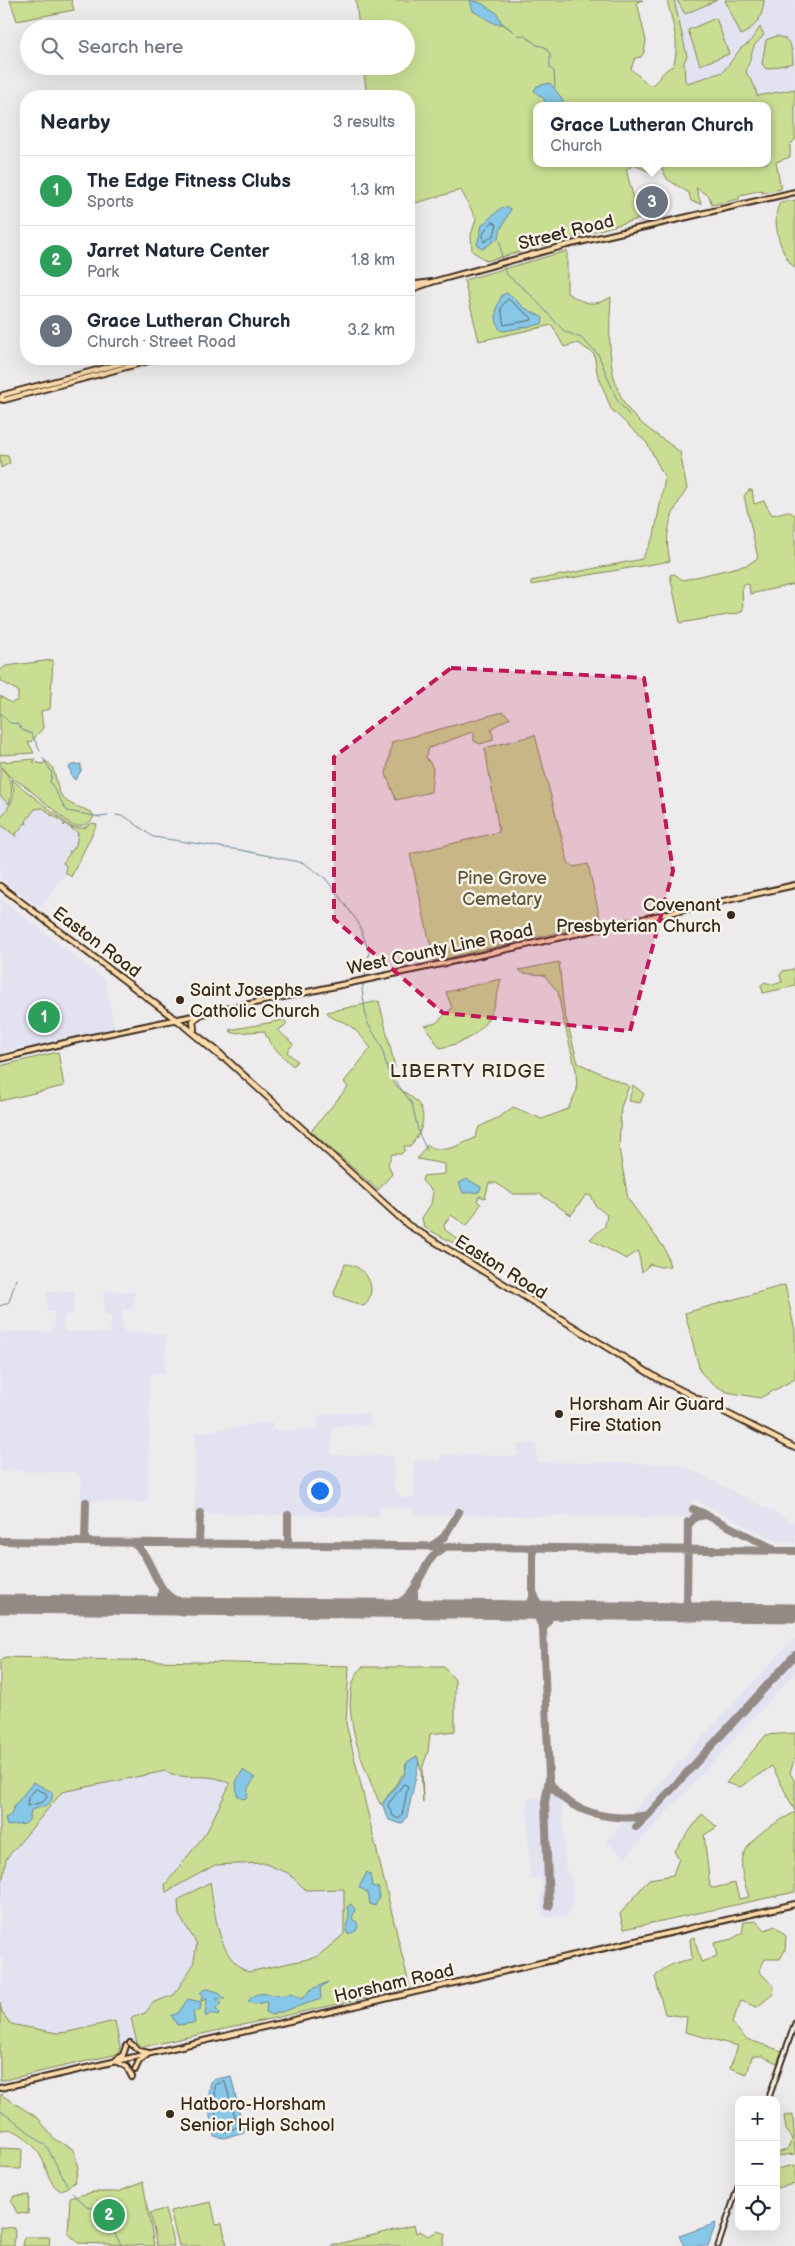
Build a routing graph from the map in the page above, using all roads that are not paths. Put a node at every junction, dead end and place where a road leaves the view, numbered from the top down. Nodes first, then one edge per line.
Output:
1 (795, 192) edge
2 (432, 282) junction
3 (415, 284) edge
4 (415, 288) edge
5 (116, 365) edge
6 (134, 365) edge
7 (0, 399) edge
8 (795, 885) edge
9 (0, 886) edge
10 (199, 1016) junction
11 (177, 1020) junction
12 (194, 1031) junction
13 (0, 1059) edge
14 (227, 1061) junction
15 (795, 1448) edge
16 (795, 1904) edge
17 (795, 2023) edge
18 (795, 2028) edge
19 (791, 2034) junction
20 (130, 2043) dead end
21 (126, 2046) dead end
22 (152, 2053) junction
23 (115, 2062) junction
24 (135, 2070) dead end
25 (132, 2077) dead end
26 (0, 2088) edge
27 (769, 2096) edge
28 (738, 2186) edge
29 (718, 2246) edge

1 - 2 main road, Street Road
2 - 3 main road, Street Road
2 - 4 main road, Street Road
5 - 7 main road
6 - 7 main road
8 - 10 main road, West County Line Road
9 - 11 highway, Easton Road
10 - 11 main road, West County Line Road
10 - 12 highway
11 - 12 highway, Easton Road
11 - 13 main road, West County Line Road
11 - 14 highway, Easton Road
12 - 14 highway, Easton Road
14 - 15 highway, Easton Road
16 - 22 main road, Horsham Road
17 - 19 main road
18 - 19 main road
19 - 27 main road
20 - 22 main road
21 - 23 main road
22 - 23 main road, Horsham Road
22 - 24 main road
23 - 25 main road
23 - 26 main road, Horsham Road
28 - 29 main road

